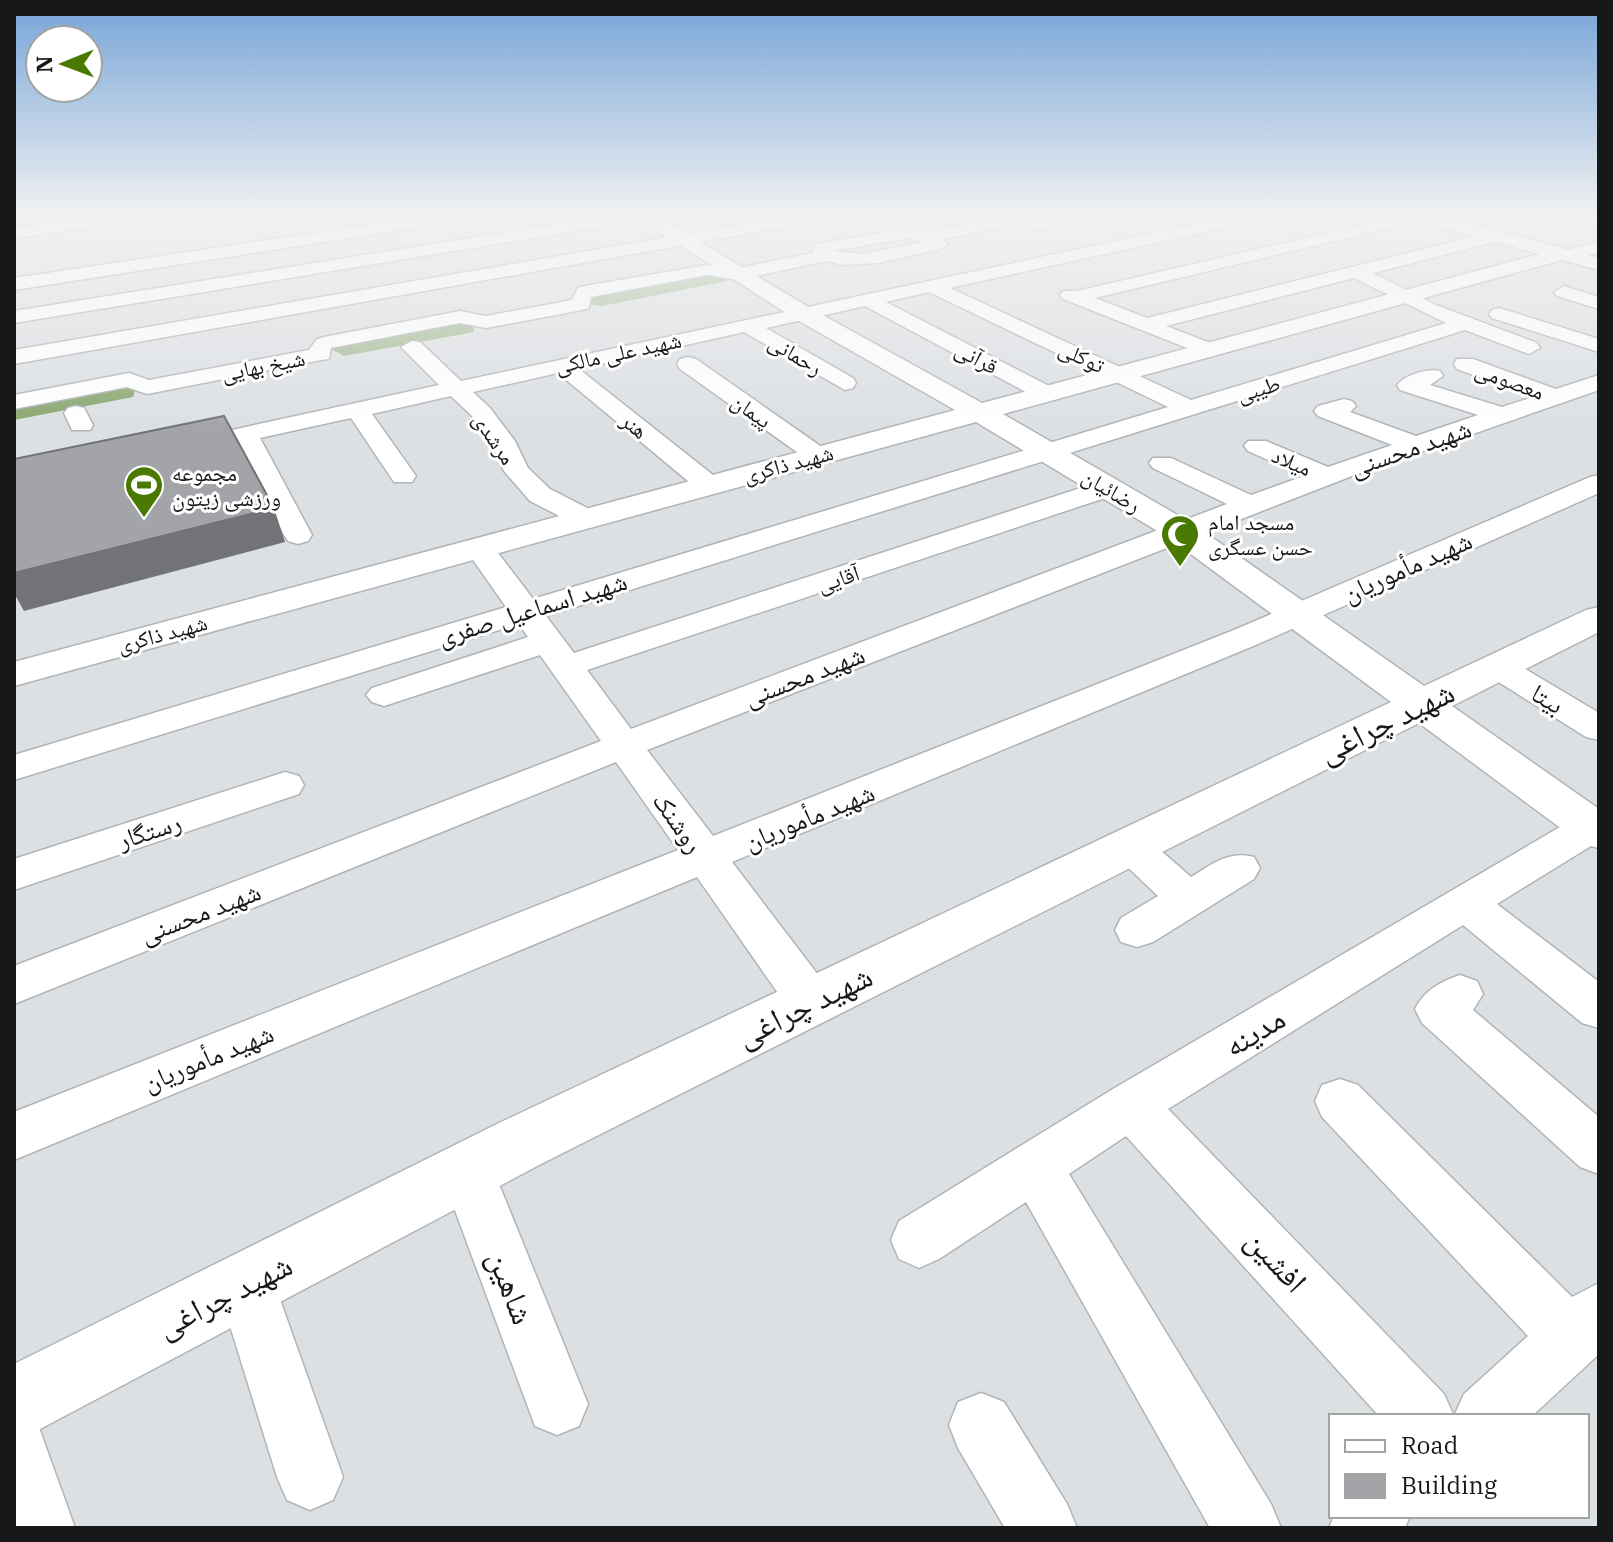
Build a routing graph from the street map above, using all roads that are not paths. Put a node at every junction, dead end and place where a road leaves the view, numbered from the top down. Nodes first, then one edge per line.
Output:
1 (214, 285) edge
2 (314, 285) edge
3 (431, 285) edge
4 (639, 285) edge
5 (771, 285) edge
6 (929, 285) joint
7 (1045, 285) edge
8 (1126, 285) joint
9 (1305, 285) edge
10 (1382, 285) edge
11 (1441, 285) edge
12 (1564, 292) dead end
13 (1151, 294) dead end
14 (577, 295) junction
15 (1401, 295) junction
16 (1075, 297) junction
17 (866, 299) junction
18 (338, 301) junction
19 (1006, 303) dead end
20 (1599, 303) edge
21 (609, 308) dead end
22 (981, 310) junction
23 (1112, 312) junction
24 (802, 313) junction
25 (1473, 316) junction
26 (14, 317) edge
27 (475, 318) junction
28 (1074, 322) dead end
29 (746, 325) junction
30 (1145, 325) junction
31 (381, 332) junction
32 (504, 345) dead end
33 (1599, 346) edge
34 (412, 347) junction
35 (1529, 348) dead end
36 (1205, 349) junction
37 (215, 351) dead end
38 (321, 354) junction
39 (14, 357) edge
40 (688, 364) dead end
41 (1465, 364) dead end
42 (561, 365) junction
43 (227, 372) junction
44 (1118, 373) junction
45 (1432, 376) dead end
46 (1599, 382) edge
47 (845, 383) dead end
48 (454, 388) junction
49 (243, 390) dead end
50 (1045, 393) junction
51 (1556, 397) junction
52 (14, 402) edge
53 (70, 403) junction
54 (1344, 406) dead end
55 (356, 409) junction
56 (1191, 409) junction
57 (976, 413) junction
58 (1501, 415) junction
59 (14, 425) edge
60 (245, 434) junction
61 (1416, 445) junction
62 (1257, 446) dead end
63 (168, 451) edge
64 (1052, 453) junction
65 (817, 455) junction
66 (1162, 463) dead end
67 (403, 476) dead end
68 (1327, 476) junction
69 (1599, 483) edge
70 (709, 485) junction
71 (1108, 488) junction
72 (1250, 505) junction
73 (585, 518) junction
74 (1181, 531) junction
75 (298, 535) dead end
76 (479, 547) junction
77 (527, 610) junction
78 (1296, 615) junction
79 (1597, 621) edge
80 (558, 653) junction
81 (1498, 667) junction
82 (14, 674) edge
83 (384, 695) dead end
84 (1421, 703) junction
85 (1599, 729) edge
86 (625, 745) junction
87 (14, 768) edge
88 (285, 785) dead end
89 (1595, 830) edge
90 (1130, 846) junction
91 (705, 858) junction
92 (1239, 868) dead end
93 (14, 875) edge
94 (1188, 899) junction
95 (1465, 903) junction
96 (1137, 930) dead end
97 (14, 985) edge
98 (1460, 994) dead end
99 (811, 1002) junction
100 (1599, 1009) edge
101 (1340, 1101) dead end
102 (1131, 1105) junction
103 (14, 1136) edge
104 (1599, 1150) edge
105 (1036, 1168) junction
106 (467, 1170) junction
107 (919, 1240) dead end
108 (246, 1284) junction
109 (1585, 1325) edge
110 (14, 1403) edge
111 (557, 1404) dead end
112 (1420, 1414) edge
113 (1488, 1414) edge
114 (981, 1425) dead end
115 (14, 1445) edge
116 (310, 1477) dead end
117 (41, 1528) edge
118 (1043, 1528) edge
119 (1247, 1528) edge

1 - 26 street
2 - 18 street
3 - 18 street
4 - 14 street, شیخ بهایی
5 - 24 street, رضائیان
6 - 17 street, شهید علی مالکی
6 - 22 street, توکلی
7 - 16 street
8 - 13 street
8 - 16 street
9 - 30 street
10 - 15 street
11 - 15 street, شهید ذاکری
12 - 20 street
14 - 21 street
14 - 27 street, شیخ بهایی
15 - 25 street
15 - 36 street, شهید ذاکری
16 - 23 street
17 - 24 street, شهید علی مالکی
17 - 50 street, قرآنی
18 - 31 street
18 - 39 street
19 - 22 street
22 - 44 street, توکلی
23 - 28 street
23 - 30 street
24 - 29 street, شهید علی مالکی
24 - 57 street, رضائیان
25 - 33 street
25 - 35 street
25 - 56 street, طیبی
27 - 31 street, شیخ بهایی
27 - 32 street
27 - 34 street
29 - 42 street, شهید علی مالکی
29 - 47 street, رحمانی
30 - 36 street
31 - 38 street, شیخ بهایی
34 - 38 street
34 - 48 street, مرشدی
36 - 44 street, شهید ذاکری
37 - 43 street
38 - 43 street, شیخ بهایی
40 - 65 street, پیمان
41 - 51 street, معصومی
42 - 48 street, شهید علی مالکی
42 - 70 street, هنر
43 - 49 street
43 - 53 street, شیخ بهایی
44 - 50 street, شهید ذاکری
44 - 56 street, توکلی
45 - 58 street
46 - 51 street, شهید محسنی
48 - 55 street, شهید علی مالکی
48 - 73 street, مرشدی
50 - 57 street, شهید ذاکری
51 - 58 street, شهید محسنی
52 - 53 street
53 - 59 street
54 - 61 street
55 - 60 street, شهید علی مالکی
55 - 67 street
56 - 64 street, طیبی
57 - 64 street, رضائیان
57 - 65 street, شهید ذاکری
58 - 61 street, شهید محسنی
60 - 63 street, شهید علی مالکی
60 - 75 street
61 - 68 street, شهید محسنی
62 - 68 street, میلاد
64 - 71 street, رضائیان
64 - 77 street, شهید اسماعیل صفری
65 - 70 street, شهید ذاکری
66 - 72 street
68 - 72 street, شهید محسنی
69 - 78 street, شهید مأموریان
70 - 73 street, شهید ذاکری
71 - 74 street, رضائیان
71 - 80 street, آقایی
72 - 74 street, شهید محسنی
73 - 76 street, شهید ذاکری
74 - 78 street, رضائیان
74 - 86 street, شهید محسنی
76 - 77 street, روشنک
76 - 82 street, شهید ذاکری
77 - 80 street, روشنک
77 - 87 street, شهید اسماعیل صفری
78 - 84 street, رضائیان
78 - 91 street, شهید مأموریان
79 - 81 street, شهید چراغی
80 - 83 street
80 - 86 street, روشنک
81 - 84 street, شهید چراغی
81 - 85 street, بیتا
84 - 89 street, رضائیان
84 - 90 street, شهید چراغی
86 - 91 street, روشنک
86 - 97 street, شهید محسنی
88 - 93 street, رستگار
89 - 95 street, مدینه
90 - 94 street
90 - 99 street, شهید چراغی
91 - 99 street, روشنک
91 - 103 street, شهید مأموریان
92 - 94 street
94 - 96 street
95 - 100 street
95 - 102 street, مدینه
98 - 104 street
99 - 106 street, شهید چراغی
101 - 109 street
102 - 105 street, مدینه
102 - 112 street, افشین
105 - 107 street, مدینه
105 - 119 street
106 - 108 street, شهید چراغی
106 - 111 street, شاهین
108 - 110 street, شهید چراغی
108 - 116 street
109 - 113 street
114 - 118 street
115 - 117 street

